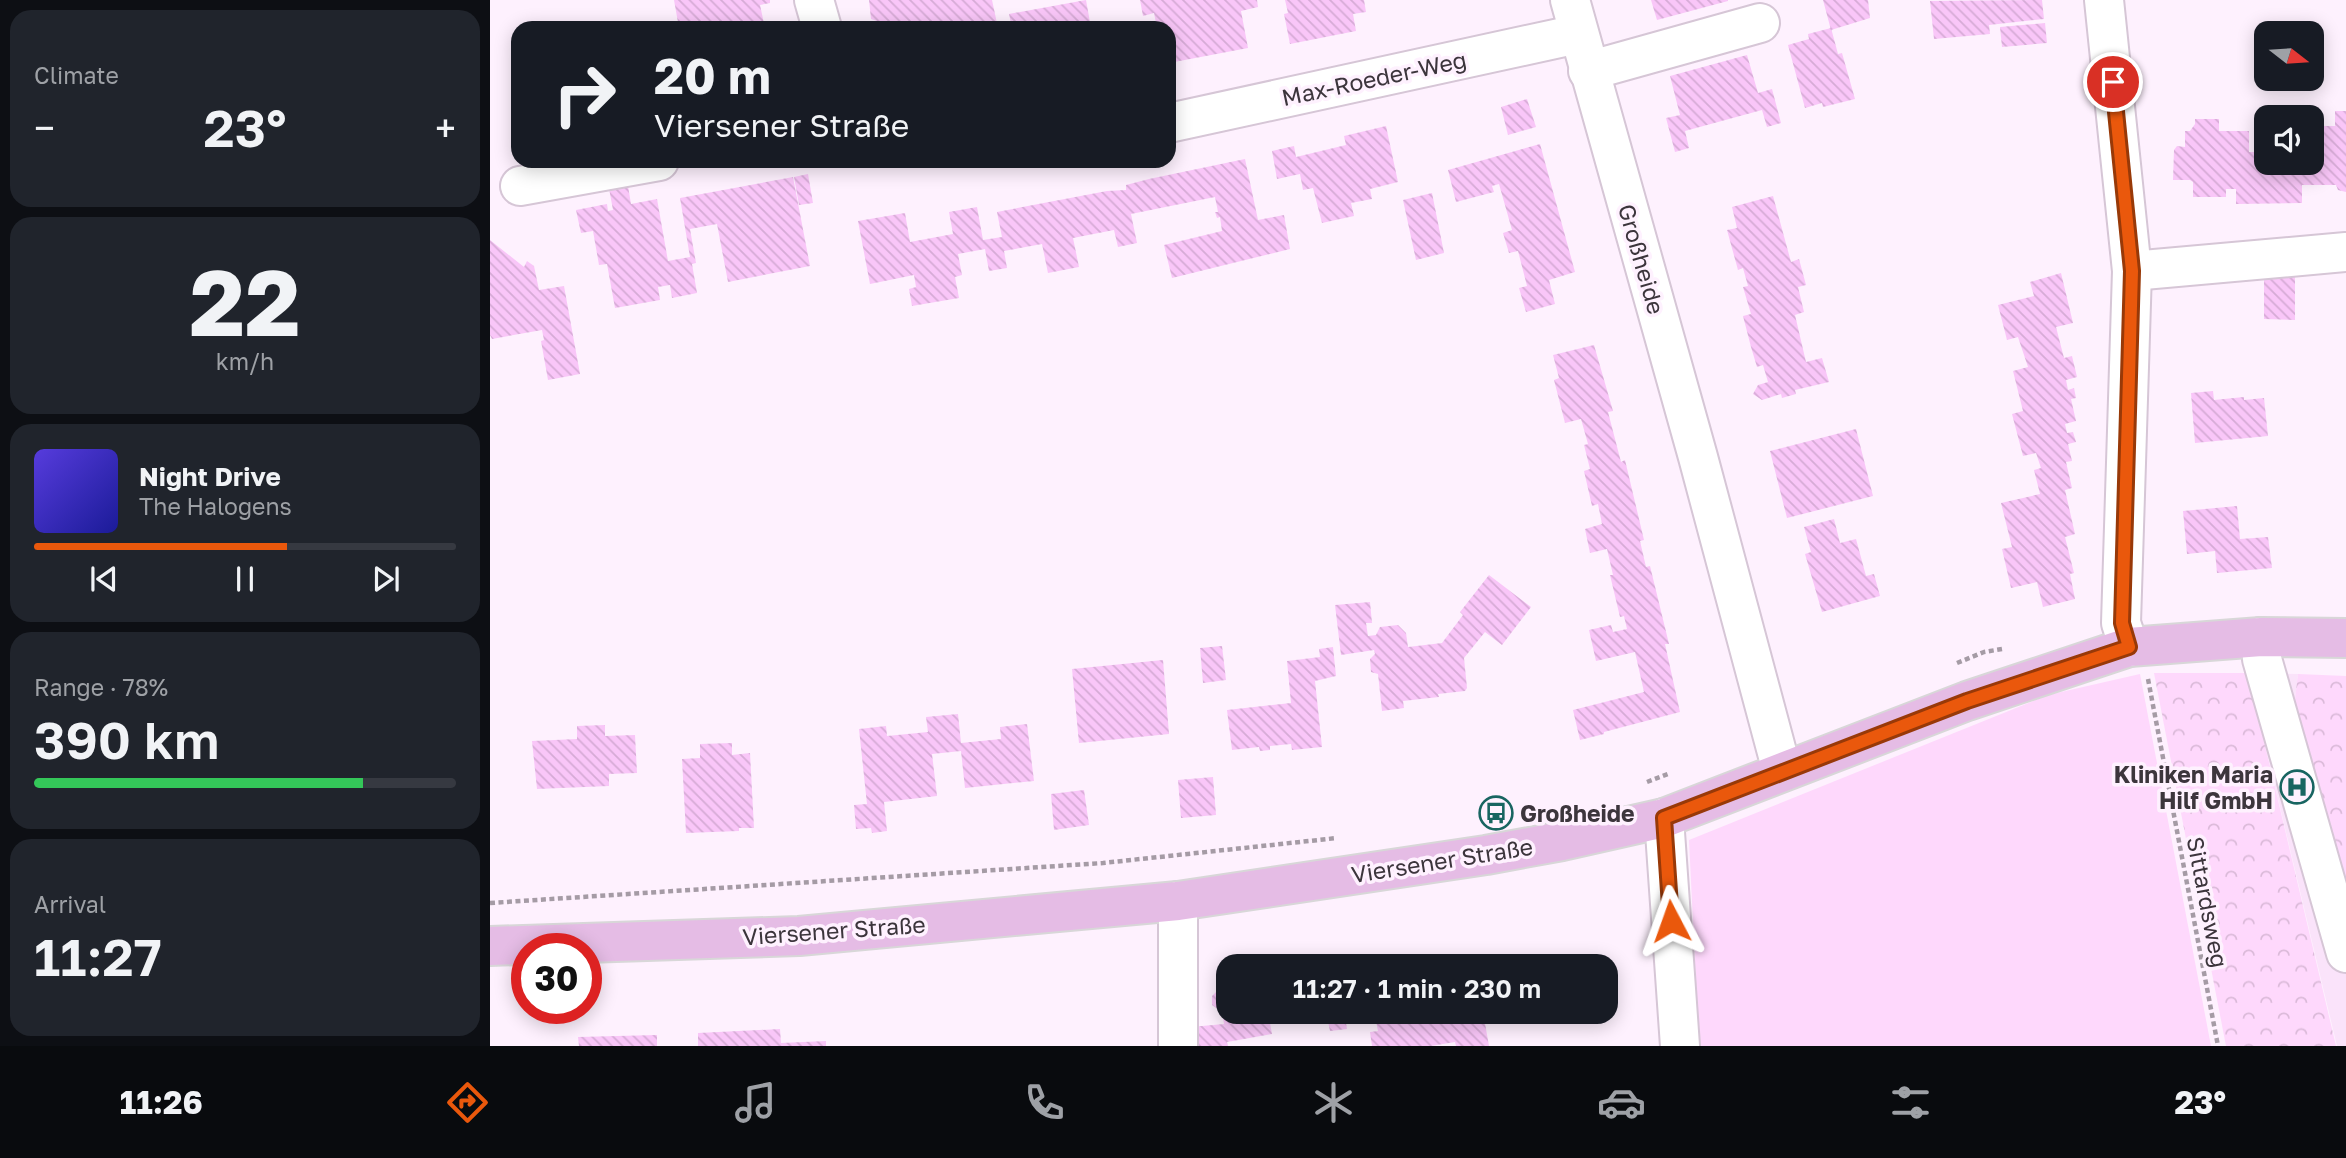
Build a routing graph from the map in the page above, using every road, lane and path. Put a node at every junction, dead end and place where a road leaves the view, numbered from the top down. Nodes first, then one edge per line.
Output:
1 (814, 0) edge
2 (2104, 0) edge
3 (1574, 17) edge
4 (820, 21) edge
5 (1760, 23) dead end
6 (1588, 71) junction
7 (1176, 121) edge
8 (622, 168) edge
9 (520, 187) dead end
10 (2346, 252) edge
11 (2132, 271) junction
12 (2261, 637) junction
13 (2346, 638) edge
14 (2009, 647) dead end
15 (2129, 647) junction
16 (1947, 667) dead end
17 (1782, 771) junction
18 (1671, 773) dead end
19 (1646, 782) dead end
20 (1664, 818) junction
21 (1337, 838) dead end
22 (1178, 901) junction
23 (490, 903) edge
24 (490, 946) edge
25 (2346, 953) edge
26 (1178, 1046) edge
27 (1680, 1046) edge
28 (2218, 1046) edge

1 - 4 street
2 - 11 street
3 - 6 street, Großheide
3 - 7 street, Max-Roeder-Weg
5 - 6 street
6 - 17 street, Großheide
8 - 9 street
10 - 11 street
11 - 15 street
12 - 13 main road, Viersener Straße
12 - 15 main road, Viersener Straße
12 - 25 street
14 - 16 path
15 - 17 main road, Viersener Straße
15 - 28 path, Sittardsweg
17 - 20 main road, Viersener Straße
18 - 19 path
20 - 22 main road, Viersener Straße
20 - 27 street
21 - 23 path
22 - 24 main road, Viersener Straße
22 - 26 street

